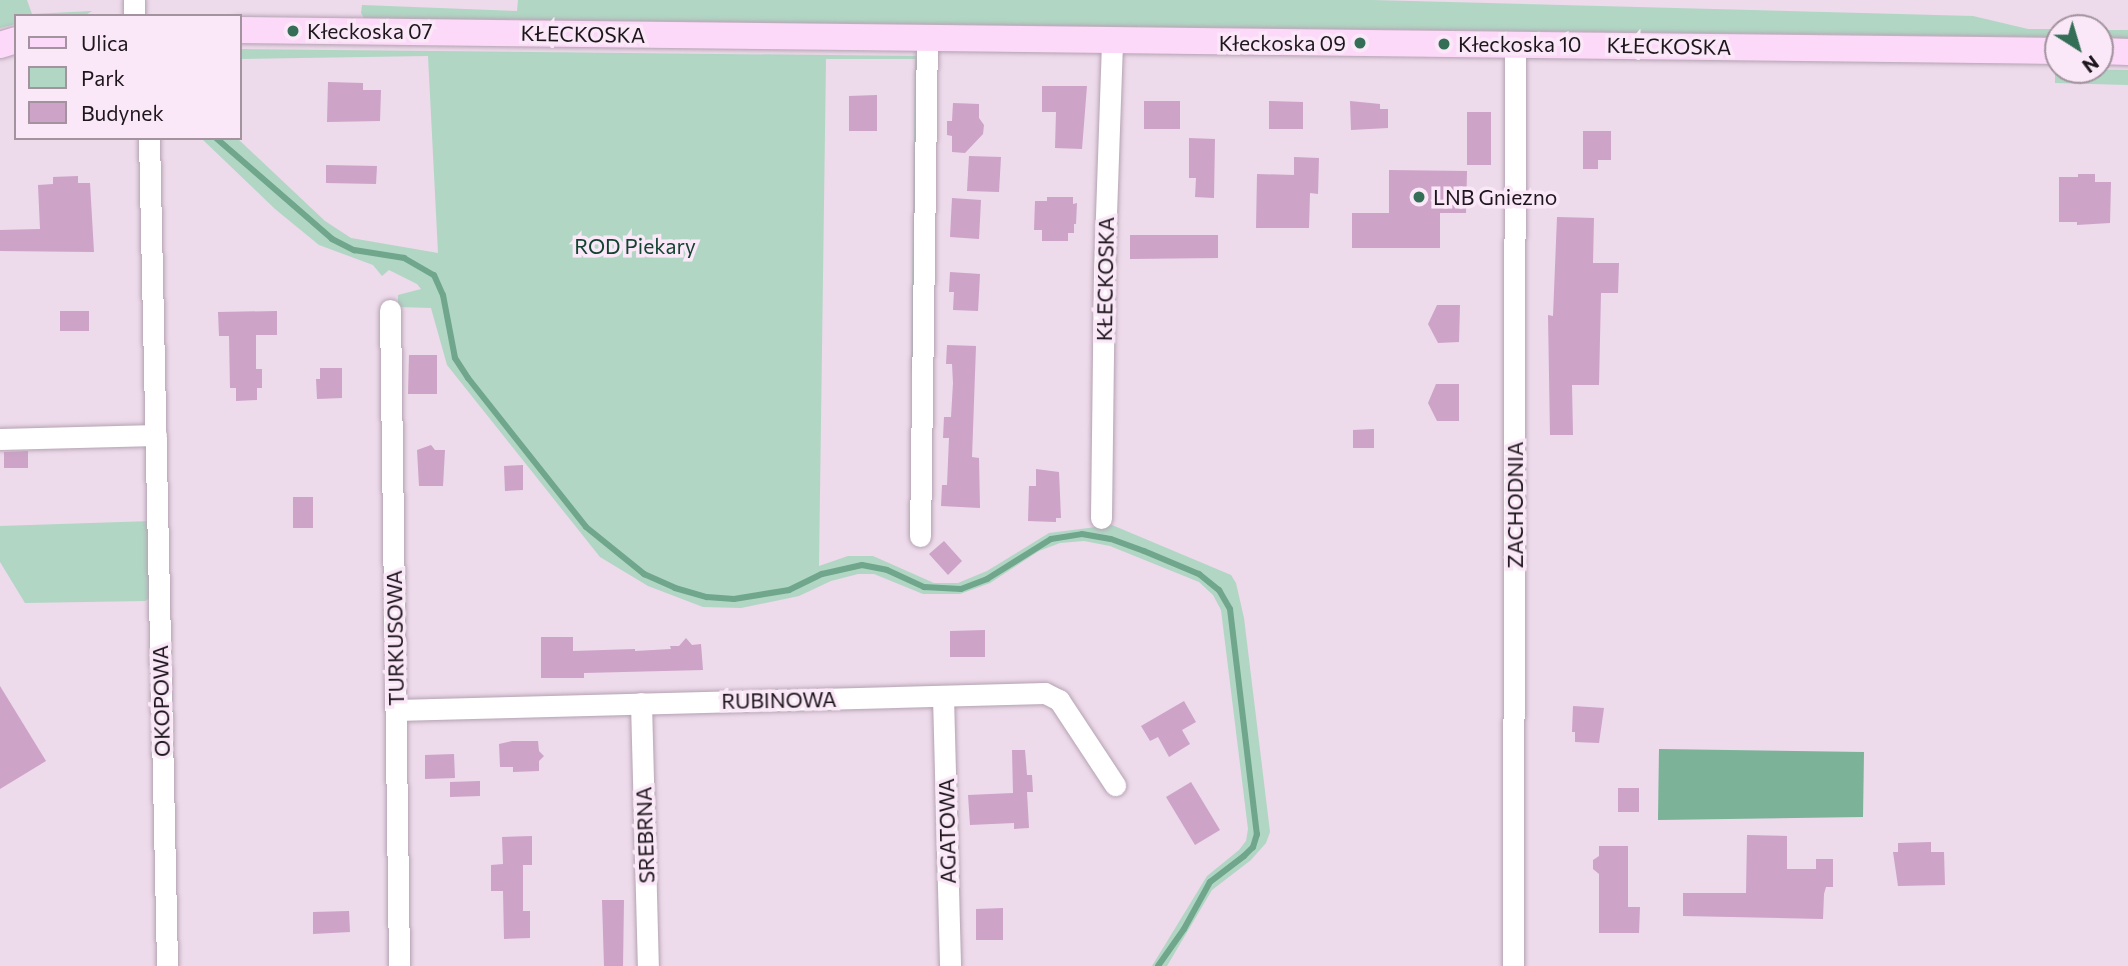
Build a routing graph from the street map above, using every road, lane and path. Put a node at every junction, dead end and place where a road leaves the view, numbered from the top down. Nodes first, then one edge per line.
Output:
1 (242, 30) edge
2 (927, 38) junction
3 (1112, 40) junction
4 (1516, 44) junction
5 (2044, 51) edge
6 (149, 140) edge
7 (390, 310) dead end
8 (156, 435) junction
9 (0, 439) edge
10 (1101, 518) dead end
11 (920, 536) dead end
12 (943, 695) junction
13 (641, 703) junction
14 (396, 710) junction
15 (1115, 785) dead end
16 (167, 966) edge
17 (400, 966) edge
18 (648, 966) edge
19 (950, 966) edge
20 (1513, 966) edge

1 - 2 main road, KŁECKOSKA
2 - 3 main road, KŁECKOSKA
2 - 11 street
3 - 4 main road, KŁECKOSKA
3 - 10 street, KŁECKOSKA
4 - 5 main road, KŁECKOSKA
4 - 20 street, ZACHODNIA
6 - 8 street, OKOPOWA
7 - 14 street, TURKUSOWA
8 - 9 street
8 - 16 street, OKOPOWA
12 - 13 street, RUBINOWA
12 - 15 street, RUBINOWA
12 - 19 street, AGATOWA
13 - 14 street, RUBINOWA
13 - 18 street, SREBRNA
14 - 17 street, TURKUSOWA

